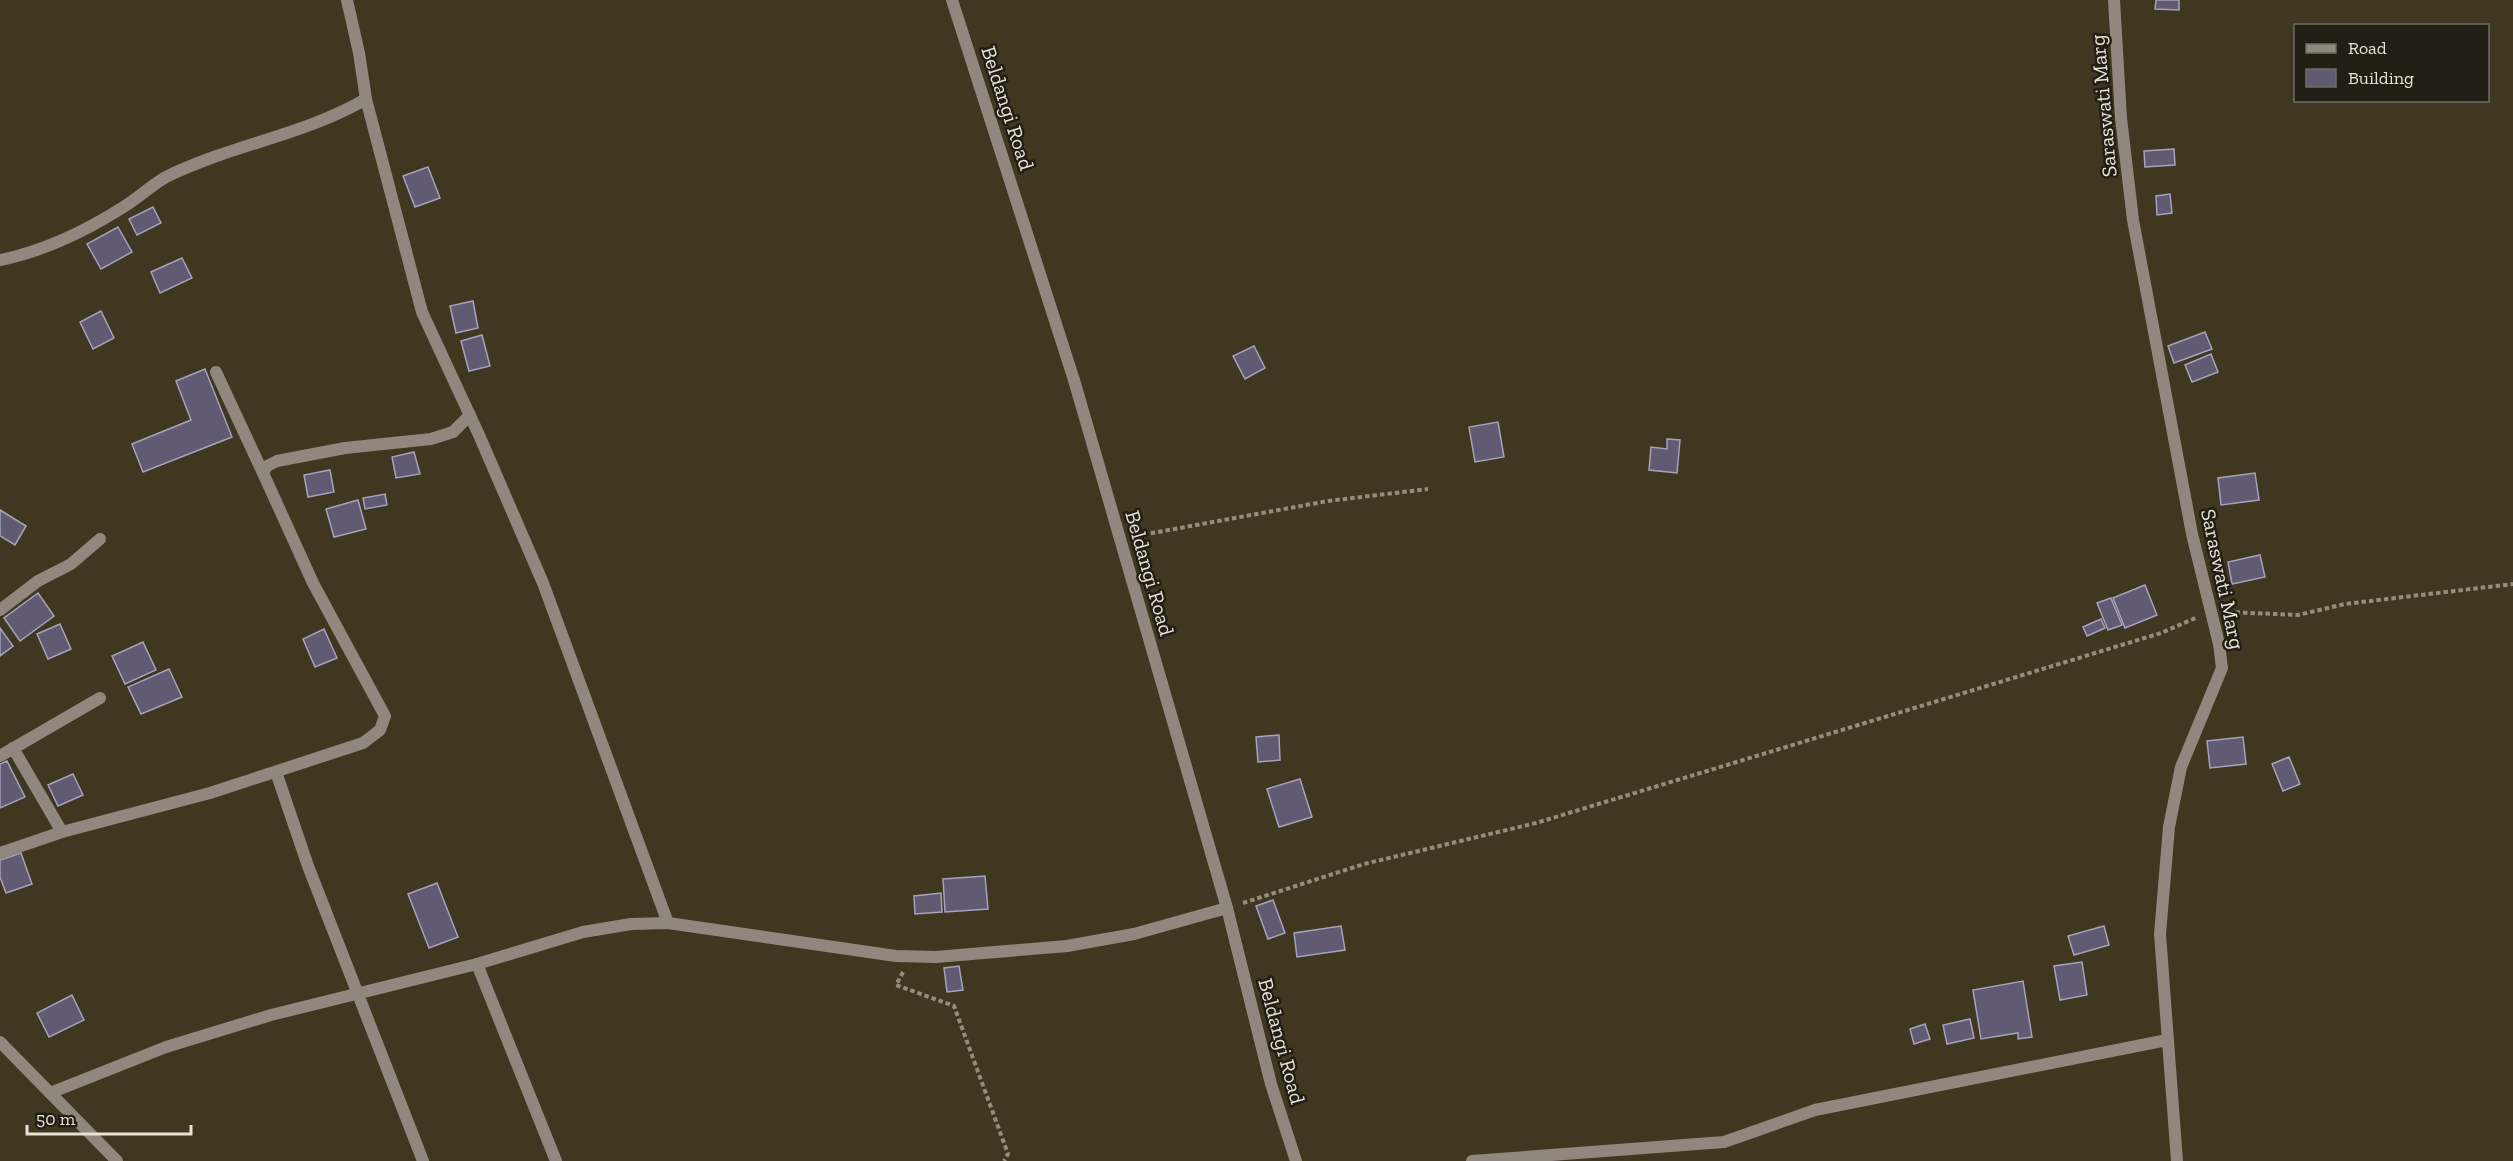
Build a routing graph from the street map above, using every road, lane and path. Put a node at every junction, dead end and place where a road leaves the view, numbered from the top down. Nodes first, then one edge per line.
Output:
1 (346, 0) edge
2 (952, 0) edge
3 (2114, 0) edge
4 (366, 99) junction
5 (0, 260) edge
6 (216, 372) dead end
7 (471, 415) junction
8 (262, 473) junction
9 (1428, 489) dead end
10 (100, 539) dead end
11 (1120, 539) junction
12 (2513, 584) edge
13 (0, 610) edge
14 (2211, 612) junction
15 (100, 698) dead end
16 (13, 748) junction
17 (0, 756) edge
18 (276, 772) junction
19 (62, 832) junction
20 (0, 853) edge
21 (1227, 908) junction
22 (668, 923) junction
23 (477, 964) junction
24 (912, 970) dead end
25 (359, 995) junction
26 (2167, 1040) junction
27 (0, 1042) edge
28 (50, 1093) junction
29 (117, 1161) edge
30 (423, 1161) edge
31 (556, 1161) edge
32 (1004, 1161) edge
33 (1296, 1161) edge
34 (1472, 1161) edge
35 (2177, 1161) edge

1 - 4 street
2 - 11 street, Beldangi Road
3 - 14 street, Saraswati Marg
4 - 5 street
4 - 7 street
6 - 8 street
7 - 8 street
7 - 22 street
8 - 18 street
9 - 11 path
10 - 13 street
11 - 21 street, Beldangi Road
12 - 14 path
14 - 21 path
14 - 26 street, Saraswati Marg
15 - 16 street
16 - 17 street
16 - 19 street
18 - 19 street
18 - 25 street
19 - 20 street
21 - 22 street
21 - 33 street, Beldangi Road
22 - 23 street
23 - 25 street
23 - 31 street
24 - 32 path
25 - 28 street
25 - 30 street
26 - 34 street
26 - 35 street, Saraswati Marg
27 - 28 street
28 - 29 street

